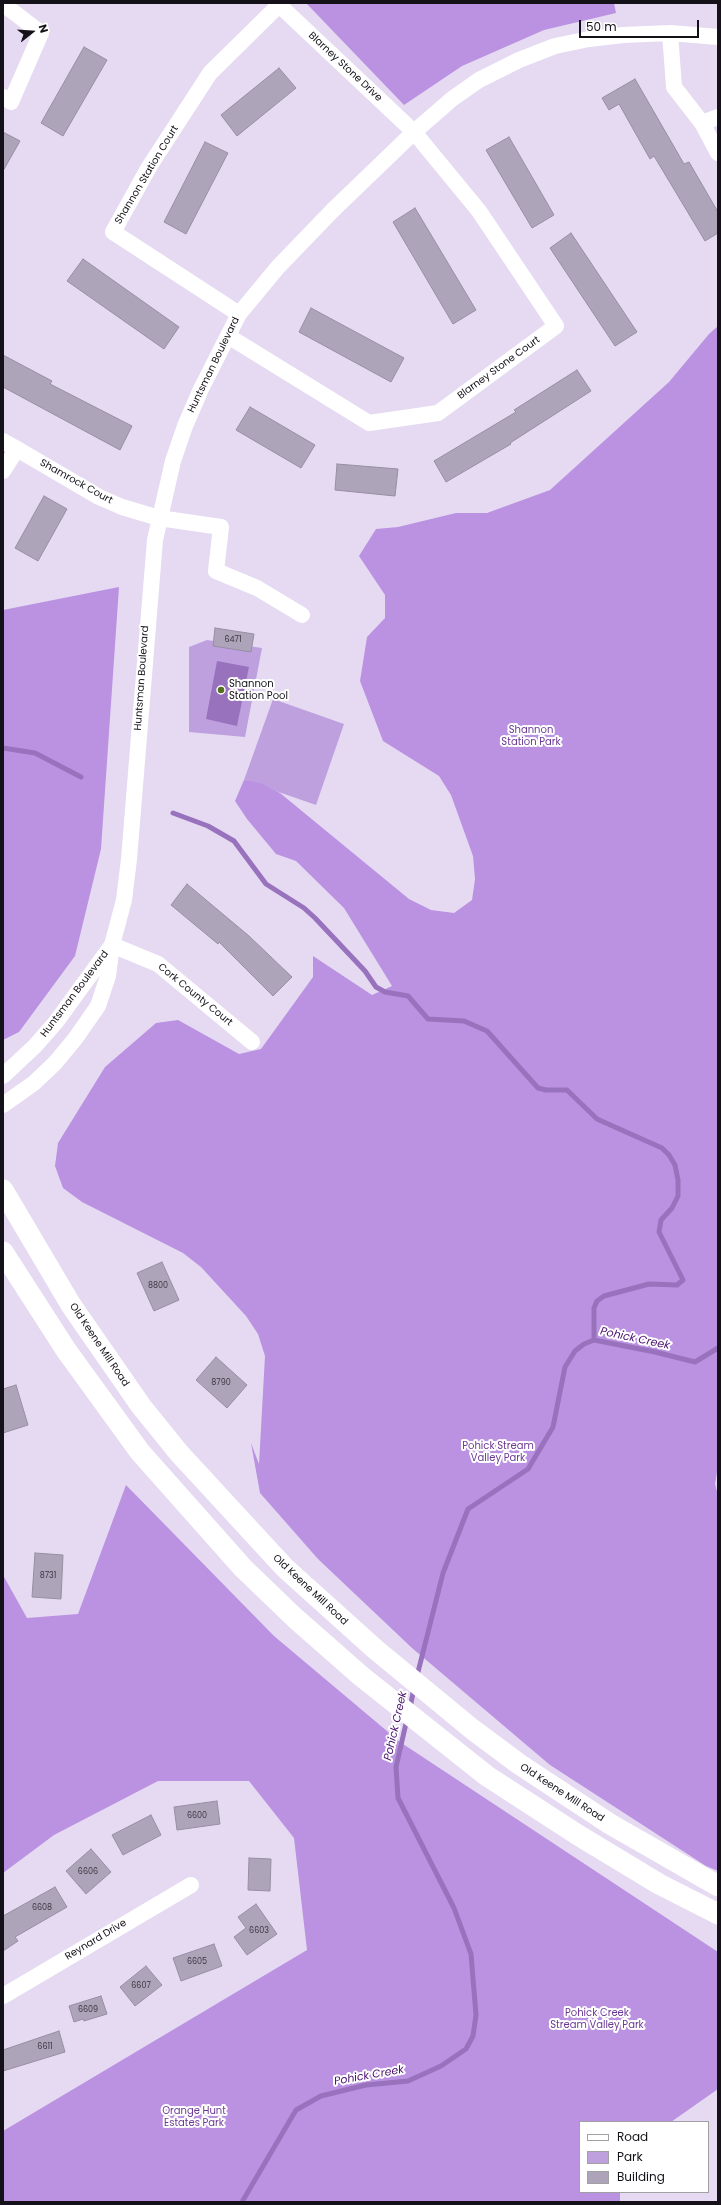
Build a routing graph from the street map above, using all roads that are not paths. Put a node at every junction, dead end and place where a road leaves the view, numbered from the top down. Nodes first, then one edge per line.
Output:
1 (3, 4) edge
2 (278, 4) edge
3 (670, 33) junction
4 (718, 37) edge
5 (3, 97) edge
6 (718, 117) edge
7 (702, 123) junction
8 (414, 132) junction
9 (718, 153) edge
10 (239, 314) junction
11 (228, 336) junction
12 (10, 445) edge
13 (3, 471) edge
14 (159, 518) junction
15 (302, 615) dead end
16 (112, 945) junction
17 (252, 1042) dead end
18 (3, 1076) edge
19 (3, 1105) edge
20 (3, 1190) edge
21 (3, 1252) edge
22 (191, 1885) dead end
23 (718, 1886) edge
24 (718, 1914) edge
25 (3, 1996) edge

1 - 5 street
2 - 8 street, Blarney Stone Drive
2 - 10 street, Shannon Station Court
3 - 4 street, Huntsman Boulevard
3 - 7 street
3 - 8 street, Huntsman Boulevard
6 - 7 street
7 - 9 street
8 - 10 street, Huntsman Boulevard
8 - 11 street, Blarney Stone Court
10 - 11 street, Huntsman Boulevard
11 - 14 street, Huntsman Boulevard
12 - 13 street, Shamrock Court
12 - 14 street, Shamrock Court
14 - 15 street, Shamrock Court
14 - 16 street, Huntsman Boulevard
16 - 17 street, Cork County Court
16 - 18 street, Huntsman Boulevard
16 - 19 street, Huntsman Boulevard
20 - 23 main road, Old Keene Mill Road
21 - 24 main road
22 - 25 street, Reynard Drive

